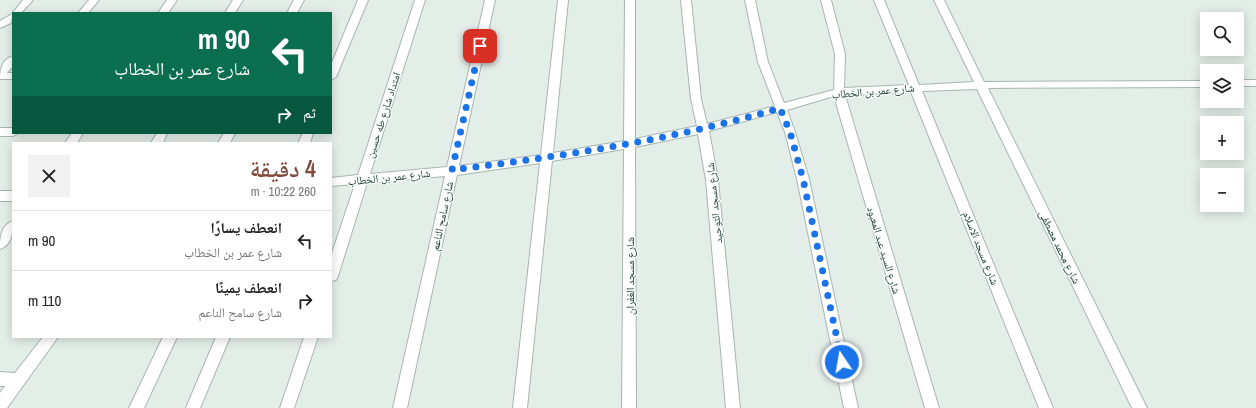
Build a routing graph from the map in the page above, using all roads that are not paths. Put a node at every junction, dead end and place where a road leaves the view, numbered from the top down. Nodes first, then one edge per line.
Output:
1 (28, 0) edge
2 (94, 0) edge
3 (172, 0) edge
4 (238, 0) edge
5 (299, 0) edge
6 (363, 0) edge
7 (420, 0) edge
8 (490, 0) edge
9 (563, 0) edge
10 (630, 0) edge
11 (686, 0) edge
12 (750, 0) edge
13 (826, 0) edge
14 (879, 0) edge
15 (939, 0) edge
16 (17, 12) edge
17 (85, 12) edge
18 (164, 12) edge
19 (231, 12) edge
20 (293, 12) edge
21 (12, 17) edge
22 (0, 25) edge
23 (12, 60) edge
24 (332, 75) edge
25 (0, 76) edge
26 (12, 76) edge
27 (1244, 83) edge
28 (1256, 83) edge
29 (1200, 84) edge
30 (981, 85) junction
31 (916, 87) junction
32 (838, 92) junction
33 (780, 108) junction
34 (702, 129) junction
35 (0, 132) edge
36 (12, 132) edge
37 (630, 144) junction
38 (546, 158) junction
39 (452, 170) junction
40 (363, 179) junction
41 (332, 182) edge
42 (0, 196) edge
43 (12, 196) edge
44 (12, 227) edge
45 (0, 244) edge
46 (332, 273) edge
47 (50, 338) edge
48 (170, 338) edge
49 (222, 338) edge
50 (311, 338) edge
51 (0, 379) edge
52 (20, 380) junction
53 (0, 405) edge
54 (136, 408) edge
55 (193, 408) edge
56 (287, 408) edge
57 (400, 408) edge
58 (520, 408) edge
59 (629, 408) edge
60 (733, 408) edge
61 (851, 408) edge
62 (932, 408) edge
63 (1046, 408) edge
64 (1140, 408) edge

1 - 16 street
2 - 17 street
3 - 18 street
4 - 19 street
5 - 20 street
6 - 24 street
7 - 40 street, امتداد شارع طه حسين
8 - 39 street, شارع سامح الناعم
9 - 38 street
10 - 37 street, شارع مسجد الغفران
11 - 34 street, شارع مسجد التوحيد
12 - 33 street
13 - 32 street, شارع السيد عبد المعبود
14 - 31 street, شارع مسجد الاسلام
15 - 30 street, شارع محمد مصطفى
21 - 22 street
23 - 25 street
25 - 26 street
27 - 28 street
29 - 30 street, شارع عمر بن الخطاب
30 - 31 street, شارع عمر بن الخطاب
30 - 64 street, شارع محمد مصطفى
31 - 32 street, شارع عمر بن الخطاب
31 - 63 street, شارع مسجد الاسلام
32 - 33 street, شارع عمر بن الخطاب
32 - 62 street, شارع السيد عبد المعبود
33 - 34 street, شارع عمر بن الخطاب
33 - 61 street
34 - 37 street, شارع عمر بن الخطاب
34 - 60 street, شارع مسجد التوحيد
35 - 36 street
37 - 38 street, شارع عمر بن الخطاب
37 - 59 street, شارع مسجد الغفران
38 - 39 street, شارع عمر بن الخطاب
38 - 58 street
39 - 40 street, شارع عمر بن الخطاب
39 - 57 street, شارع سامح الناعم
40 - 41 street, شارع عمر بن الخطاب
40 - 46 street, امتداد شارع طه حسين
42 - 43 street
44 - 45 street
47 - 52 street
48 - 54 street
49 - 55 street
50 - 56 street
51 - 52 street
52 - 53 street

